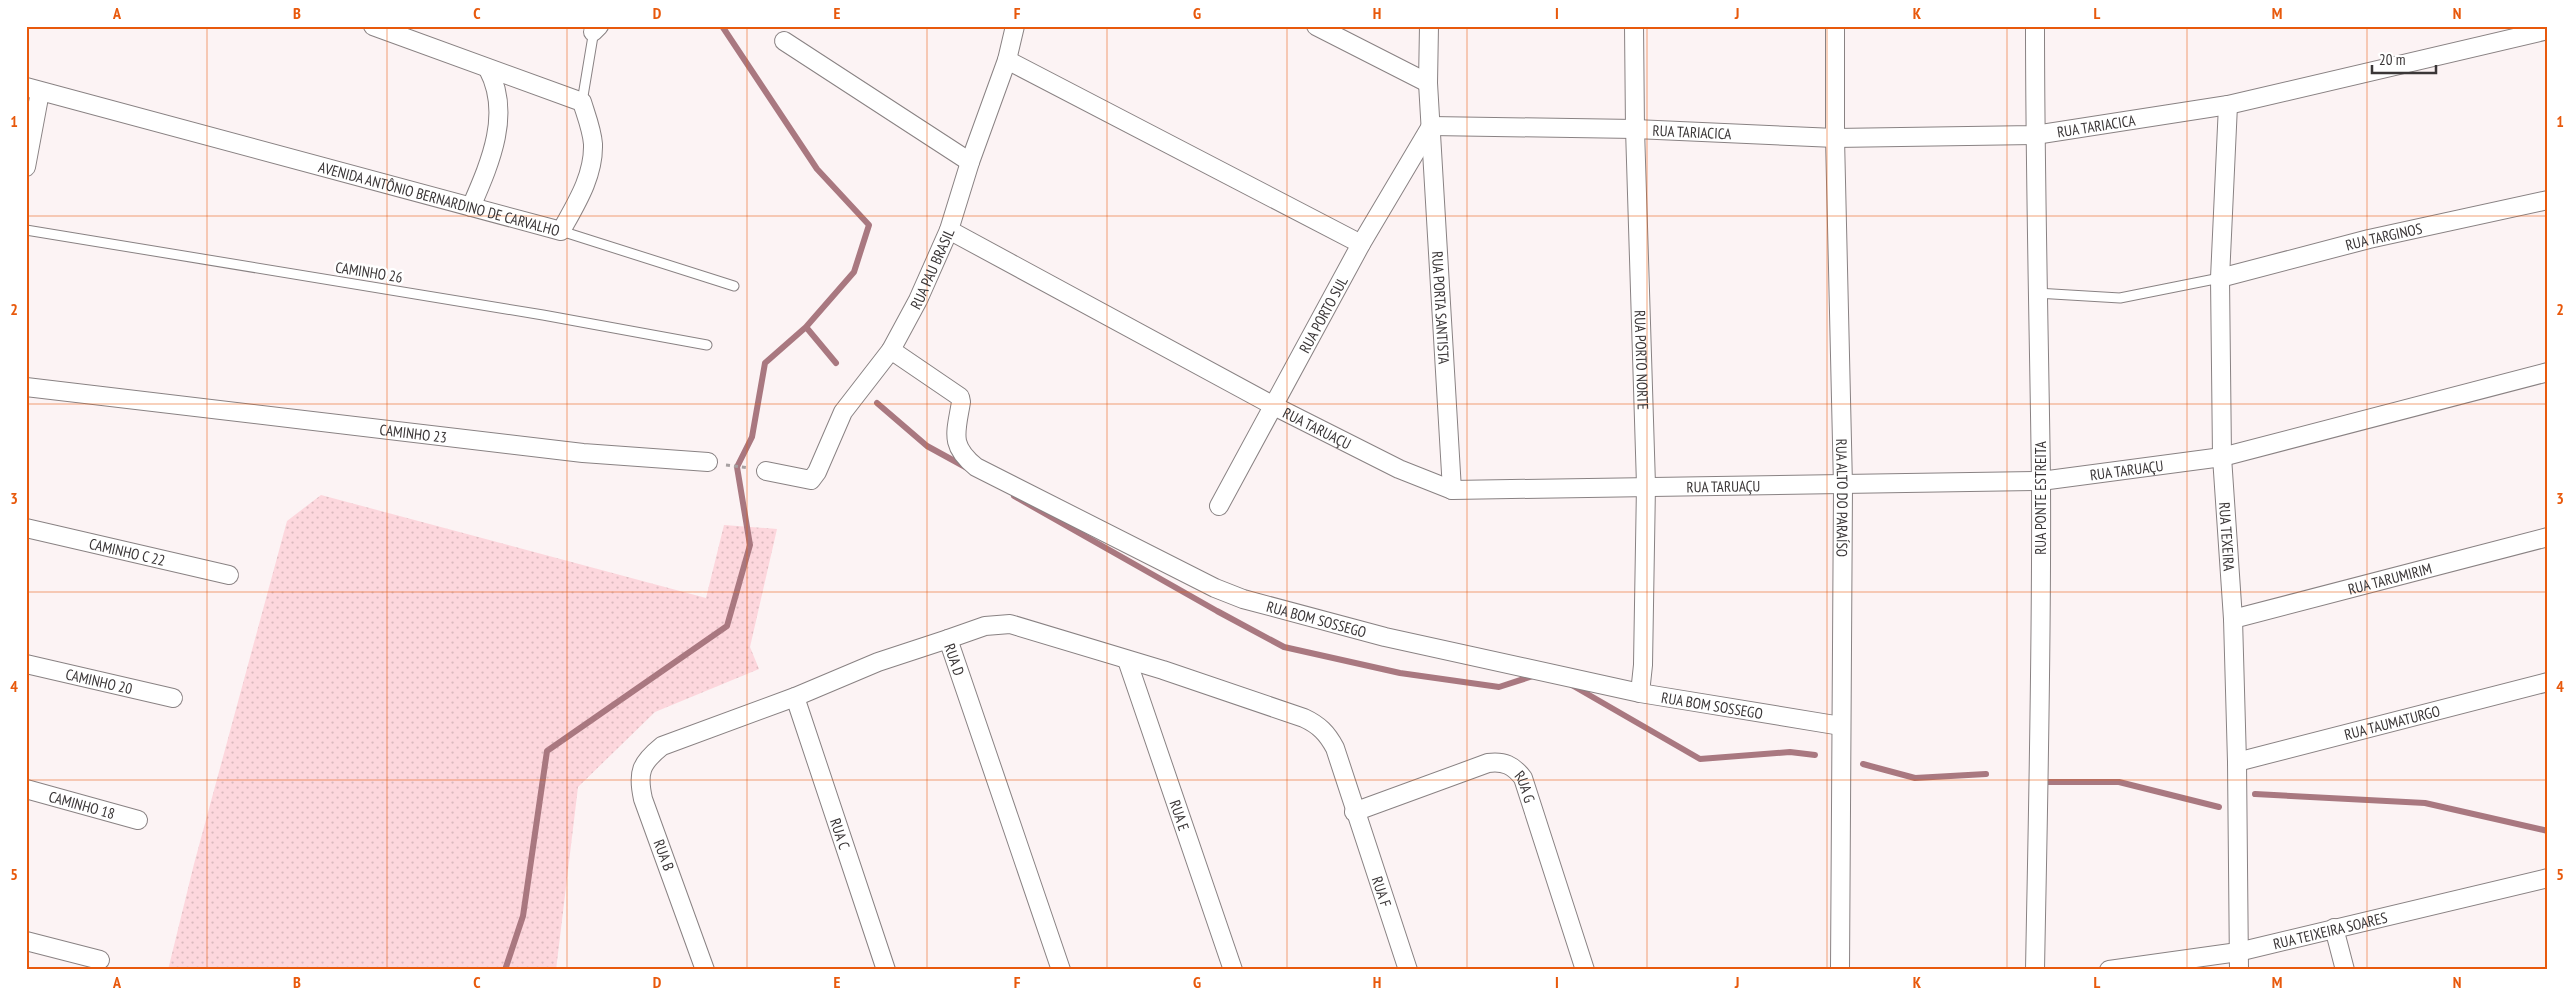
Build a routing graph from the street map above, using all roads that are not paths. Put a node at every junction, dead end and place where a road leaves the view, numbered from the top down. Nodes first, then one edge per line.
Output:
1 (373, 26) edge
2 (1015, 26) edge
3 (1316, 26) edge
4 (1429, 26) edge
5 (1634, 26) edge
6 (1836, 26) edge
7 (2035, 26) edge
8 (596, 28) edge
9 (2548, 30) edge
10 (784, 42) dead end
11 (1007, 60) junction
12 (488, 68) junction
13 (1428, 83) junction
14 (33, 89) edge
15 (582, 102) junction
16 (2228, 105) junction
17 (1431, 126) junction
18 (1635, 129) junction
19 (2035, 135) junction
20 (1835, 138) junction
21 (970, 162) junction
22 (26, 167) edge
23 (2548, 200) edge
24 (471, 207) junction
25 (26, 230) edge
26 (949, 230) junction
27 (561, 231) junction
28 (1361, 244) junction
29 (2220, 278) junction
30 (734, 286) dead end
31 (2036, 293) junction
32 (707, 345) dead end
33 (891, 350) junction
34 (2548, 372) edge
35 (26, 387) edge
36 (1274, 406) junction
37 (2222, 457) junction
38 (708, 462) road end
39 (766, 471) road end
40 (2041, 481) junction
41 (1646, 485) junction
42 (1843, 486) junction
43 (1452, 490) junction
44 (1219, 506) dead end
45 (26, 528) edge
46 (2548, 537) edge
47 (229, 575) dead end
48 (2233, 619) junction
49 (948, 639) junction
50 (1127, 660) junction
51 (26, 664) edge
52 (2548, 682) edge
53 (1640, 693) junction
54 (795, 697) junction
55 (173, 698) dead end
56 (1841, 726) junction
57 (662, 746) joint
58 (2237, 762) junction
59 (26, 789) edge
60 (1354, 812) junction
61 (138, 820) dead end
62 (2548, 878) edge
63 (2334, 928) junction
64 (26, 941) edge
65 (2238, 952) junction
66 (100, 960) dead end
67 (704, 970) edge
68 (886, 970) edge
69 (1061, 970) edge
70 (1232, 970) edge
71 (1408, 970) edge
72 (1585, 970) edge
73 (1840, 970) edge
74 (2035, 970) edge
75 (2109, 970) edge
76 (2239, 970) edge
77 (2345, 970) edge

1 - 12 street
2 - 11 street, RUA PAU BRASIL
3 - 13 street
4 - 13 street, RUA PORTA SANTISTA
5 - 18 street, RUA PORTO NORTE
6 - 20 street, RUA ALTO DO PARAÍSO
7 - 19 street, RUA PONTE ESTREITA
8 - 15 lane
9 - 16 street, RUA TARIACICA
10 - 21 street
11 - 21 street, RUA PAU BRASIL
11 - 28 street
12 - 15 street
12 - 24 street
13 - 17 street, RUA PORTA SANTISTA
14 - 22 street
14 - 24 street, AVENIDA ANTÔNIO BERNARDINO DE CARVALHO
15 - 27 street, AVENIDA ANTÔNIO BERNARDINO DE CARVALHO
16 - 19 street, RUA TARIACICA
16 - 29 street, RUA TEXEIRA
17 - 18 street, RUA TARIACICA
17 - 28 street, RUA PORTO SUL
17 - 43 street, RUA PORTA SANTISTA
18 - 20 street, RUA TARIACICA
18 - 41 street, RUA PORTO NORTE
19 - 20 street, RUA TARIACICA
19 - 31 street, RUA PONTE ESTREITA
20 - 42 street, RUA ALTO DO PARAÍSO
21 - 26 street, RUA PAU BRASIL
23 - 29 street, RUA TARGINOS
24 - 27 street, AVENIDA ANTÔNIO BERNARDINO DE CARVALHO
25 - 32 lane, CAMINHO 26
26 - 33 street, RUA PAU BRASIL
26 - 36 street, RUA TARUAÇU
27 - 30 lane
28 - 36 street, RUA PORTO SUL
29 - 31 lane
29 - 37 street, RUA TEXEIRA
31 - 40 street, RUA PONTE ESTREITA
33 - 39 street, RUA PAU BRASIL
33 - 53 street, RUA BOM SOSSEGO
34 - 37 street, RUA TARUAÇU
35 - 38 street, CAMINHO 23
36 - 43 street, RUA TARUAÇU
36 - 44 street, RUA PORTO SUL
37 - 40 street, RUA TARUAÇU
37 - 48 street, RUA TEXEIRA
40 - 42 street, RUA TARUAÇU
40 - 74 street, RUA PONTE ESTREITA
41 - 42 street, RUA TARUAÇU
41 - 43 street, RUA TARUAÇU
41 - 53 street, RUA PORTO NORTE
42 - 56 street, RUA ALTO DO PARAÍSO
45 - 47 street, CAMINHO C 22
46 - 48 street, RUA TARUMIRIM
48 - 58 street, RUA TEXEIRA
49 - 50 street
49 - 54 street, RUA D
49 - 69 street, RUA D
50 - 60 street
50 - 70 street, RUA E
51 - 55 street, CAMINHO 20
52 - 58 street, RUA TAUMATURGO
53 - 56 street, RUA BOM SOSSEGO
54 - 57 street, RUA D
54 - 68 street, RUA C
56 - 73 street, RUA ALTO DO PARAÍSO
57 - 67 street, RUA B
58 - 65 street, RUA TEXEIRA
59 - 61 street, CAMINHO 18
60 - 71 street, RUA F
60 - 72 street, RUA G
62 - 63 street, RUA TEIXEIRA SOARES
63 - 65 street, RUA TEIXEIRA SOARES
63 - 77 street
64 - 66 street
65 - 75 street, RUA TEIXEIRA SOARES
65 - 76 street, RUA TEXEIRA

